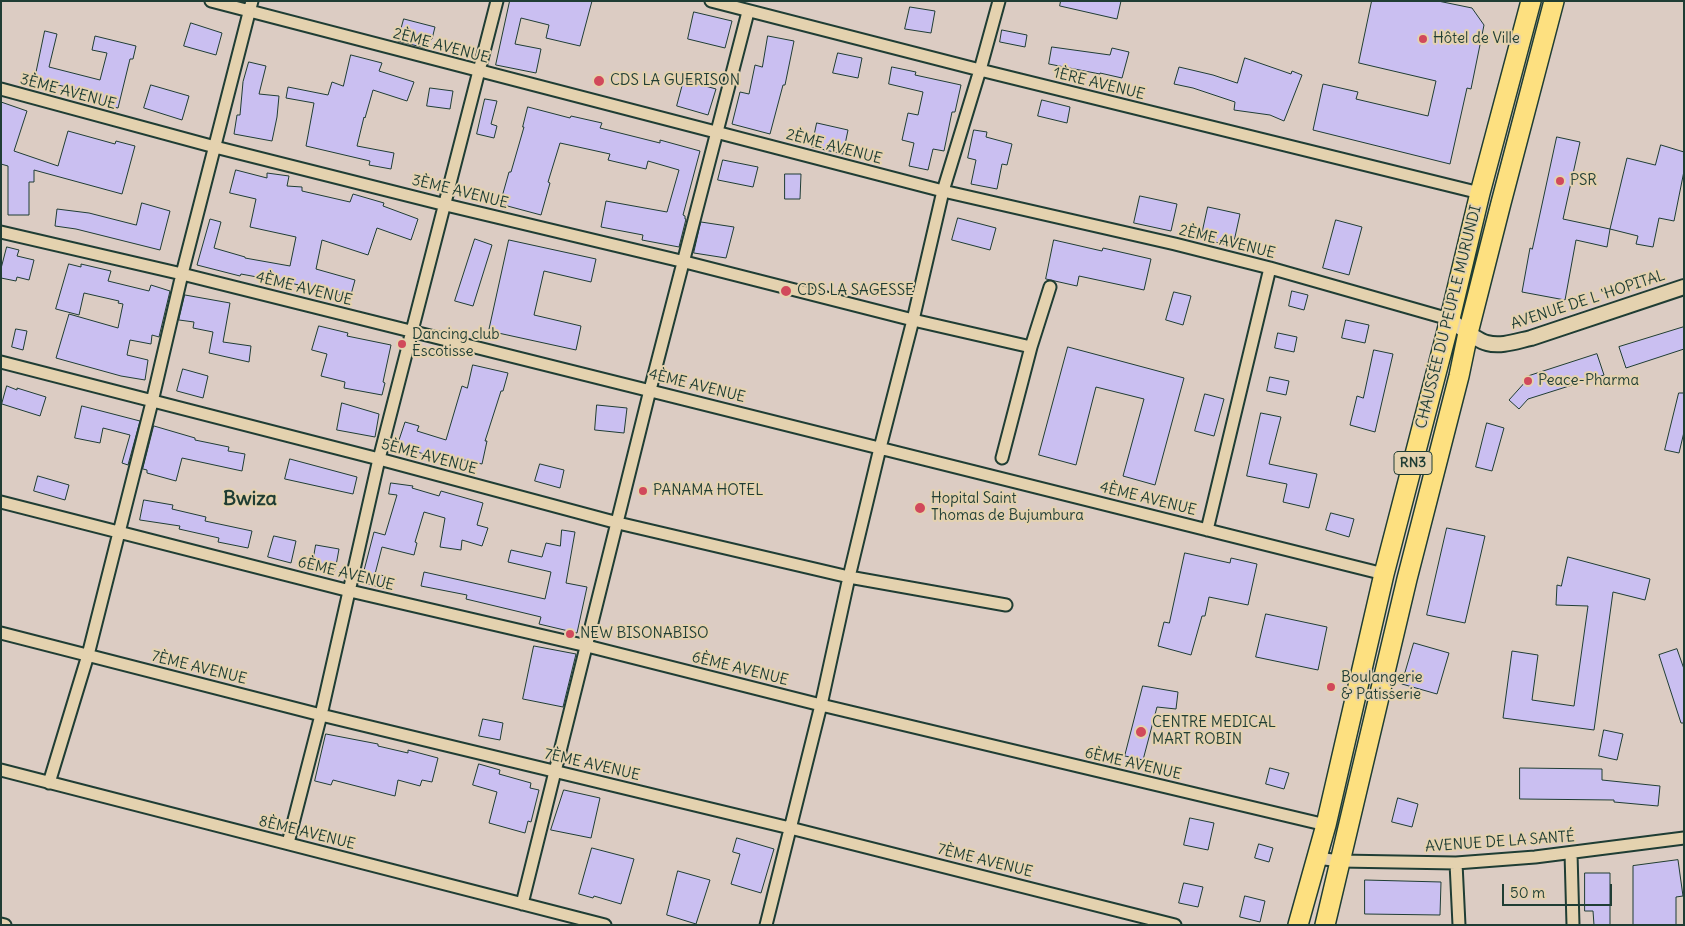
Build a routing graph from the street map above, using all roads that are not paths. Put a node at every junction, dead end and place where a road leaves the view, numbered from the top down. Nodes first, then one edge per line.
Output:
1 (211, 1) edge
2 (497, 1) edge
3 (711, 1) edge
4 (999, 1) edge
5 (1531, 1) edge
6 (1550, 2) edge
7 (251, 6) edge
8 (748, 12) junction
9 (980, 70) junction
10 (479, 71) junction
11 (1, 89) edge
12 (718, 132) junction
13 (215, 147) junction
14 (942, 191) junction
15 (1480, 193) junction
16 (446, 204) junction
17 (1, 232) edge
18 (684, 262) junction
19 (1270, 268) junction
20 (182, 274) junction
21 (1050, 287) dead end
22 (1684, 287) edge
23 (1449, 319) junction
24 (913, 320) junction
25 (413, 332) junction
26 (1468, 333) junction
27 (1031, 347) junction
28 (1, 362) edge
29 (650, 390) junction
30 (152, 402) junction
31 (880, 448) junction
32 (1002, 458) dead end
33 (379, 459) junction
34 (1, 502) edge
35 (618, 523) junction
36 (1207, 530) junction
37 (120, 532) junction
38 (1384, 574) junction
39 (849, 577) junction
40 (350, 591) junction
41 (1006, 605) dead end
42 (1, 633) edge
43 (587, 646) junction
44 (88, 655) junction
45 (821, 705) junction
46 (321, 715) junction
47 (1, 770) edge
48 (556, 772) junction
49 (49, 783) junction
50 (1326, 825) junction
51 (790, 828) junction
52 (1684, 838) edge
53 (288, 843) junction
54 (1571, 853) junction
55 (1317, 858) junction
56 (1340, 861) junction
57 (1456, 863) junction
58 (522, 904) junction
59 (605, 925) edge
60 (766, 925) edge
61 (1175, 925) edge
62 (1298, 925) edge
63 (1325, 925) edge
64 (1459, 925) edge
65 (1574, 925) edge

1 - 7 street, 2ÈME AVENUE
2 - 10 street
3 - 8 street, 1ÈRE AVENUE
4 - 9 street
5 - 15 highway, CHAUSSÉE DU PEUPLE MURUNDI / RN3
6 - 26 highway, CHAUSSÉE DU PEUPLE MURUNDI / RN3
7 - 10 street, 2ÈME AVENUE
7 - 13 street
8 - 9 street, 1ÈRE AVENUE
8 - 12 street
9 - 14 street
9 - 15 street, 1ÈRE AVENUE
10 - 12 street, 2ÈME AVENUE
10 - 16 street
11 - 13 street, 3ÈME AVENUE
12 - 14 street, 2ÈME AVENUE
12 - 18 street
13 - 16 street, 3ÈME AVENUE
13 - 20 street
14 - 19 street, 2ÈME AVENUE
14 - 24 street
15 - 23 highway, CHAUSSÉE DU PEUPLE MURUNDI / RN3
16 - 18 street, 3ÈME AVENUE
16 - 25 street
17 - 20 street, 4ÈME AVENUE
18 - 24 street, 3ÈME AVENUE
18 - 29 street
19 - 23 street, 2ÈME AVENUE
19 - 36 street
20 - 25 street, 4ÈME AVENUE
20 - 30 street
21 - 27 street
22 - 26 street, AVENUE DE L 'HOPITAL
23 - 26 street, AVENUE DE L 'HOPITAL
23 - 38 highway, CHAUSSÉE DU PEUPLE MURUNDI / RN3
24 - 27 street, 3ÈME AVENUE
24 - 31 street
25 - 29 street, 4ÈME AVENUE
25 - 33 street
26 - 56 highway, CHAUSSÉE DU PEUPLE MURUNDI / RN3
27 - 32 street
28 - 30 street, 5ÈME AVENUE
29 - 31 street, 4ÈME AVENUE
29 - 35 street
30 - 33 street, 5ÈME AVENUE
30 - 37 street
31 - 36 street, 4ÈME AVENUE
31 - 39 street
33 - 35 street, 5ÈME AVENUE
33 - 40 street
34 - 37 street, 6ÈME AVENUE
35 - 39 street, 5ÈME AVENUE
35 - 43 street
36 - 38 street, 4ÈME AVENUE
37 - 40 street, 6ÈME AVENUE
37 - 44 street
38 - 50 highway, CHAUSSÉE DU PEUPLE MURUNDI / RN3
39 - 41 street, 5ÈME AVENUE
39 - 45 street
40 - 43 street, 6ÈME AVENUE
40 - 46 street
42 - 44 street, 7ÈME AVENUE
43 - 45 street, 6ÈME AVENUE
43 - 48 street
44 - 46 street, 7ÈME AVENUE
44 - 49 street
45 - 50 street, 6ÈME AVENUE
45 - 51 street
46 - 48 street, 7ÈME AVENUE
46 - 53 street
47 - 49 street, 8ÈME AVENUE
48 - 51 street, 7ÈME AVENUE
48 - 58 street
49 - 53 street, 8ÈME AVENUE
50 - 55 highway, CHAUSSÉE DU PEUPLE MURUNDI / RN3
51 - 60 street
51 - 61 street, 7ÈME AVENUE
52 - 54 street, AVENUE DE LA SANTÉ
53 - 58 street, 8ÈME AVENUE
54 - 57 street, AVENUE DE LA SANTÉ
54 - 65 street
55 - 56 street, AVENUE DE LA SANTÉ
55 - 62 highway, CHAUSSÉE DU PEUPLE MURUNDI / RN3
56 - 57 street, AVENUE DE LA SANTÉ
56 - 63 highway, CHAUSSÉE DU PEUPLE MURUNDI / RN3
57 - 64 street
58 - 59 street, 8ÈME AVENUE

